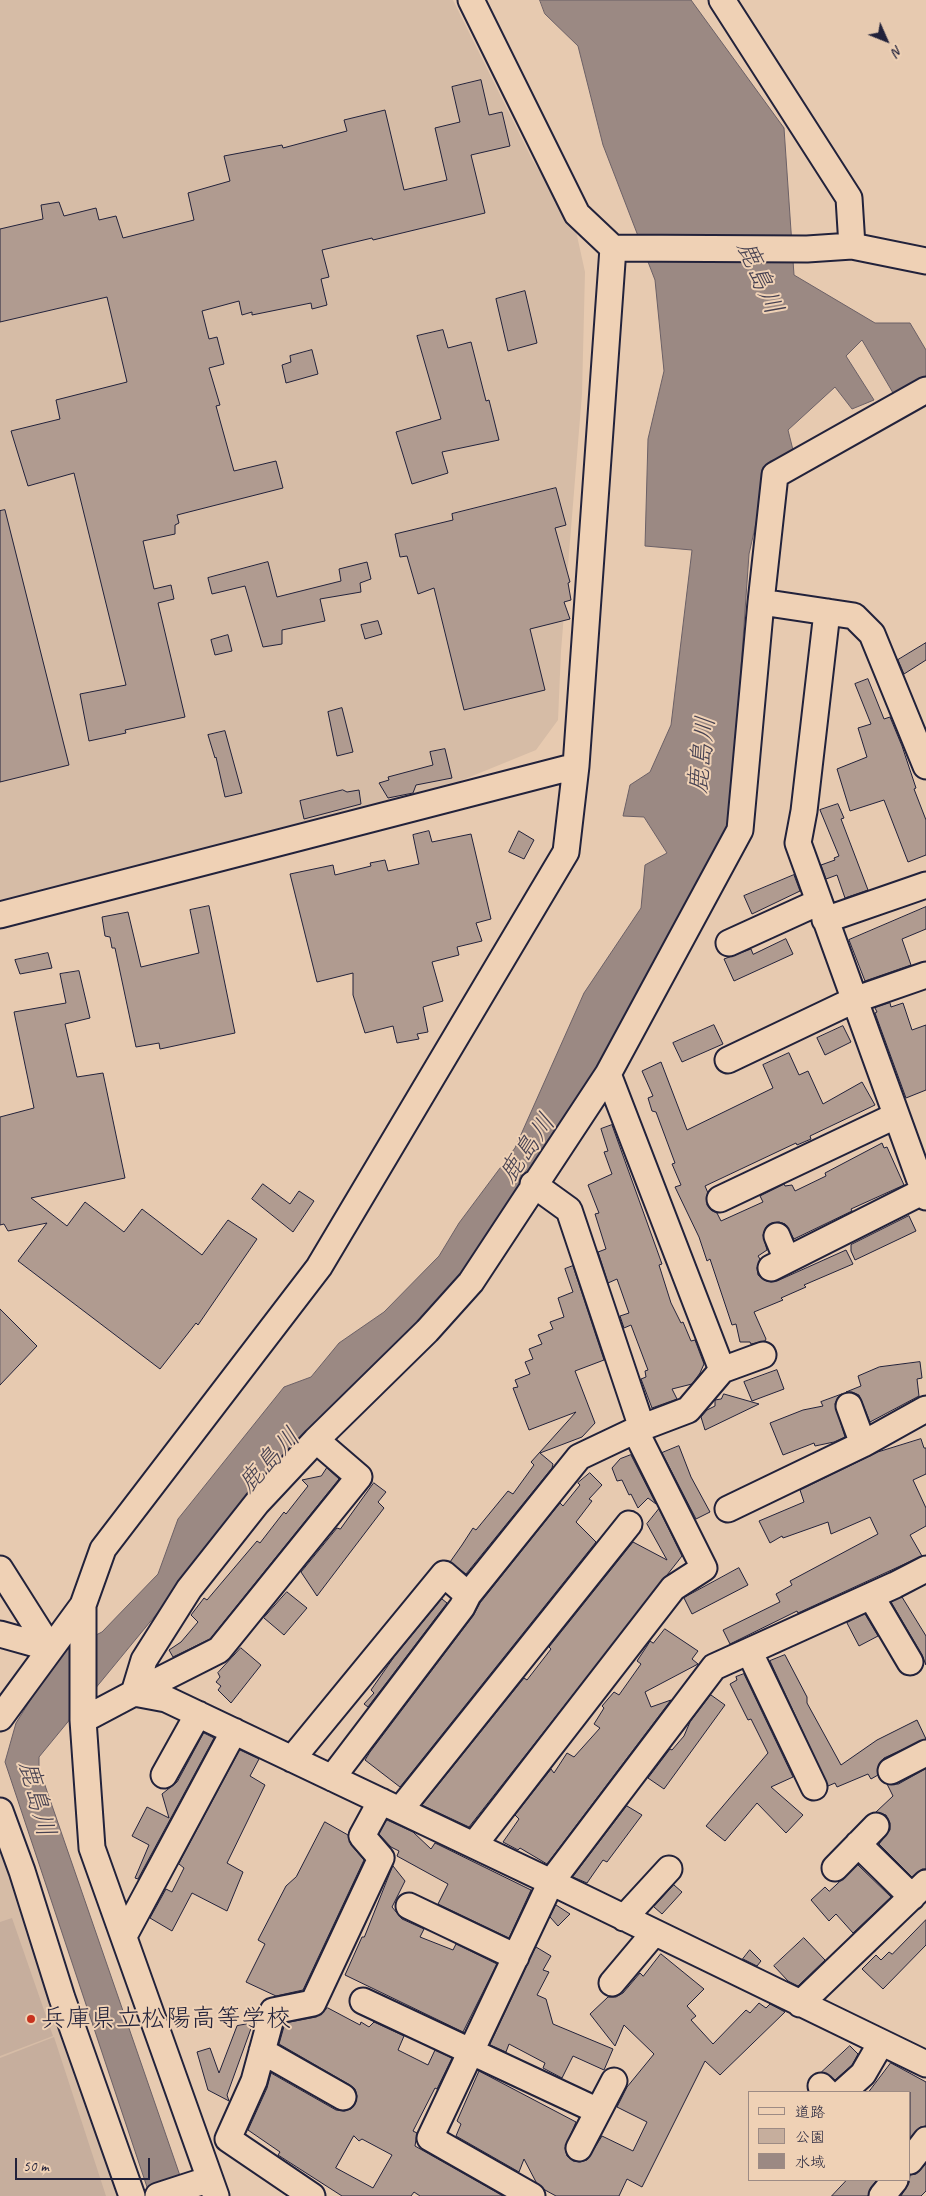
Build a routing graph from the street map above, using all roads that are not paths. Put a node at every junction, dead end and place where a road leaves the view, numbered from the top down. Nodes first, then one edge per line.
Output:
1 (470, 0) edge
2 (722, 0) edge
3 (852, 246) junction
4 (613, 248) junction
5 (926, 261) edge
6 (926, 390) edge
7 (761, 602) junction
8 (827, 612) junction
9 (576, 766) junction
10 (926, 766) edge
11 (926, 885) edge
12 (822, 911) junction
13 (0, 915) edge
14 (728, 943) dead end
15 (926, 975) edge
16 (854, 1000) junction
17 (728, 1060) dead end
18 (608, 1074) junction
19 (895, 1116) junction
20 (533, 1184) junction
21 (925, 1194) edge
22 (720, 1199) dead end
23 (777, 1236) dead end
24 (763, 1355) dead end
25 (722, 1370) junction
26 (849, 1406) dead end
27 (926, 1409) edge
28 (638, 1429) junction
29 (316, 1440) junction
30 (863, 1444) junction
31 (728, 1508) dead end
32 (629, 1524) dead end
33 (0, 1569) edge
34 (926, 1569) edge
35 (468, 1596) junction
36 (871, 1596) junction
37 (83, 1605) junction
38 (0, 1634) edge
39 (50, 1648) junction
40 (749, 1651) junction
41 (910, 1662) dead end
42 (134, 1693) junction
43 (198, 1714) junction
44 (0, 1718) edge
45 (84, 1720) junction
46 (234, 1731) junction
47 (926, 1753) edge
48 (292, 1759) junction
49 (891, 1771) dead end
50 (164, 1775) dead end
51 (332, 1778) junction
52 (814, 1787) dead end
53 (390, 1806) junction
54 (0, 1811) edge
55 (876, 1826) dead end
56 (858, 1844) junction
57 (474, 1845) junction
58 (835, 1868) dead end
59 (669, 1869) dead end
60 (551, 1882) junction
61 (919, 1890) edge
62 (409, 1906) dead end
63 (624, 1918) junction
64 (654, 1933) junction
65 (124, 1936) junction
66 (516, 1957) junction
67 (612, 1983) dead end
68 (363, 2001) dead end
69 (800, 2004) junction
70 (881, 2043) junction
71 (262, 2051) junction
72 (470, 2052) junction
73 (926, 2064) edge
74 (614, 2081) dead end
75 (831, 2090) edge
76 (343, 2097) dead end
77 (598, 2111) junction
78 (228, 2138) junction
79 (926, 2140) edge
80 (199, 2144) junction
81 (579, 2148) dead end
82 (911, 2160) edge
83 (894, 2181) edge
84 (207, 2189) edge
85 (132, 2196) edge
86 (158, 2196) edge
87 (312, 2196) edge
88 (532, 2196) edge
89 (882, 2196) edge

1 - 4 street
2 - 3 street
3 - 4 street
3 - 5 street
4 - 9 street
6 - 7 street
7 - 8 street
7 - 18 street
8 - 10 street
8 - 12 street
9 - 13 street
9 - 37 street
11 - 12 street
12 - 14 street
12 - 16 street
15 - 16 street
16 - 17 street
16 - 19 street
18 - 20 street
18 - 25 street
19 - 21 street
19 - 22 street
20 - 28 street
20 - 29 street
21 - 23 street
24 - 25 street
25 - 28 street
26 - 30 street
27 - 30 street
28 - 35 street
28 - 57 street
29 - 42 street
29 - 42 street
30 - 31 street
32 - 53 street
33 - 39 street
34 - 36 street
35 - 48 street
35 - 51 street
36 - 40 street
36 - 41 street
37 - 39 street
37 - 45 street
38 - 39 street
39 - 44 street
40 - 52 street
40 - 60 street
42 - 43 street
42 - 45 street
43 - 46 street
43 - 50 street
45 - 65 street
46 - 48 street
46 - 65 street
47 - 49 street
48 - 51 street
51 - 53 street
53 - 57 street
53 - 71 street
54 - 85 street
55 - 56 street
56 - 58 street
56 - 61 street
57 - 60 street
59 - 63 street
60 - 63 street
60 - 66 street
61 - 69 street
62 - 66 street
63 - 64 street
64 - 67 street
64 - 69 street
65 - 80 street
66 - 72 street
68 - 72 street
69 - 70 street
70 - 73 street
70 - 75 street
71 - 76 street
71 - 78 street
72 - 77 street
72 - 88 street
74 - 77 street
77 - 81 street
78 - 80 street
78 - 87 street
79 - 82 street
80 - 84 street
83 - 89 street
84 - 86 street

